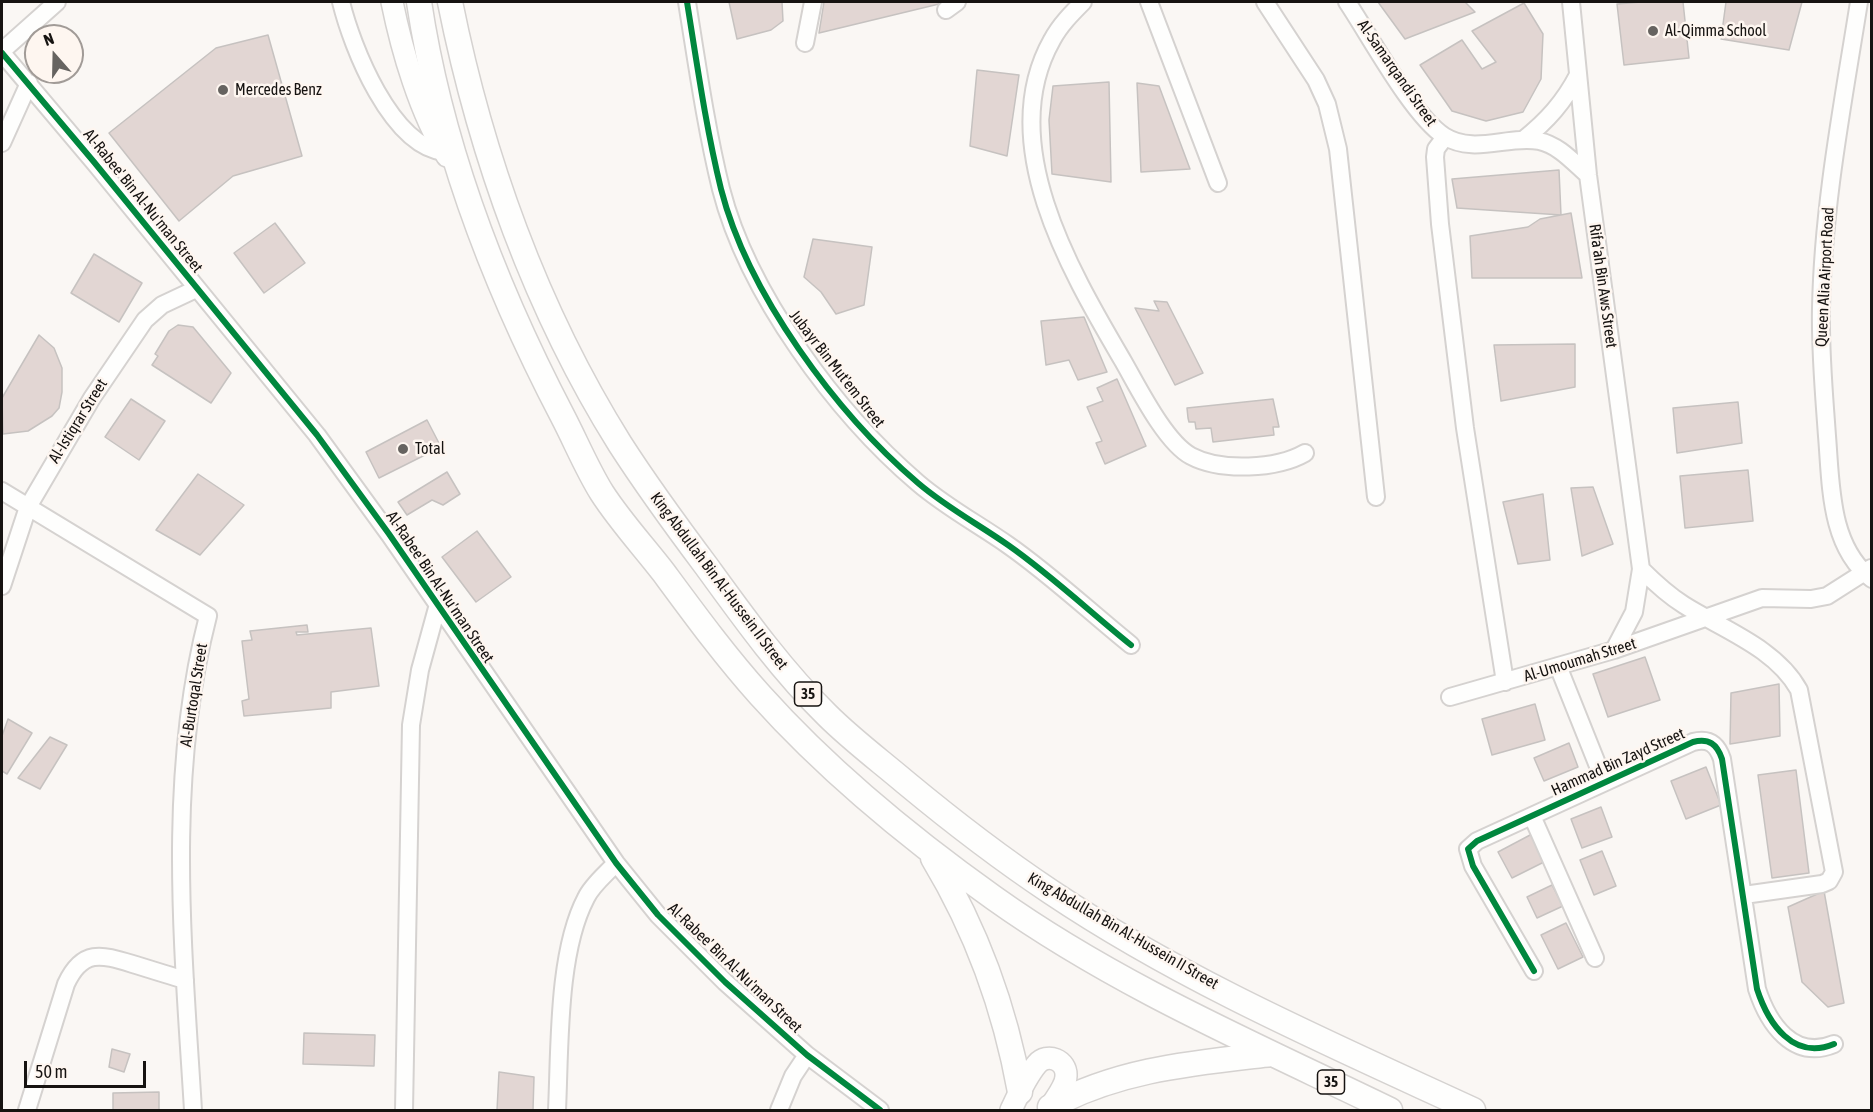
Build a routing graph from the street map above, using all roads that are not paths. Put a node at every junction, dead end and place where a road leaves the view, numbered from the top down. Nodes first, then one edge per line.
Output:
1 (57, 2) edge
2 (341, 2) edge
3 (392, 2) edge
4 (419, 2) edge
5 (450, 2) edge
6 (687, 2) edge
7 (813, 2) edge
8 (1083, 2) edge
9 (1149, 2) edge
10 (1265, 2) edge
11 (1347, 2) edge
12 (1571, 2) edge
13 (1859, 2) edge
14 (805, 43) dead end
15 (2, 52) edge
16 (1578, 74) junction
17 (24, 77) edge
18 (29, 84) edge
19 (30, 84) edge
20 (1445, 137) junction
21 (1523, 140) junction
22 (2, 143) edge
23 (444, 152) junction
24 (1588, 175) junction
25 (462, 179) junction
26 (1218, 183) dead end
27 (196, 289) junction
28 (1305, 453) dead end
29 (2, 491) edge
30 (1376, 497) dead end
31 (28, 507) junction
32 (1641, 569) junction
33 (1869, 573) edge
34 (2, 586) edge
35 (437, 608) junction
36 (1709, 618) junction
37 (1131, 645) dead end
38 (1614, 650) junction
39 (1558, 666) junction
40 (1505, 682) junction
41 (1449, 697) dead end
42 (1604, 781) junction
43 (1532, 816) junction
44 (925, 846) junction
45 (616, 863) junction
46 (1744, 895) junction
47 (1595, 958) dead end
48 (1534, 971) dead end
49 (185, 980) junction
50 (1834, 1044) dead end
51 (1271, 1054) junction
52 (807, 1055) junction
53 (1016, 1101) edge
54 (1050, 1109) edge
55 (27, 1110) edge
56 (193, 1110) edge
57 (404, 1110) edge
58 (557, 1110) edge
59 (779, 1110) edge
60 (880, 1110) edge
61 (1390, 1110) edge
62 (1473, 1110) edge

1 - 15 street
2 - 23 street
3 - 23 main road
4 - 25 highway, 35
5 - 62 highway, King Abdullah Bin Al-Hussein II Street / 35
6 - 37 street, Jubayr Bin Mut'em Street
7 - 14 street
8 - 28 street
9 - 26 street
10 - 30 street
11 - 20 street, Al-Samarqandi Street
12 - 16 street, Rifa'ah Bin Aws Street
13 - 33 street, Queen Alia Airport Road
15 - 17 street, Al-Rabee' Bin Al-Nu'man Street
16 - 21 street
16 - 24 street, Rifa'ah Bin Aws Street
18 - 22 street
19 - 27 street, Al-Rabee' Bin Al-Nu'man Street
20 - 21 street, Al-Samarqandi Street
20 - 40 street
21 - 24 street, Al-Samarqandi Street
23 - 25 main road
24 - 32 street, Rifa'ah Bin Aws Street
25 - 44 highway, 35
27 - 31 street, Al-Istiqrar Street
27 - 35 street, Al-Rabee' Bin Al-Nu'man Street
29 - 31 street, Al-Burtoqal Street
31 - 34 street, Al-Istiqrar Street
31 - 49 street, Al-Burtoqal Street
32 - 36 street
32 - 38 street, Rifa'ah Bin Aws Street
33 - 36 street, Al-Umoumah Street
35 - 45 street, Al-Rabee' Bin Al-Nu'man Street
35 - 57 street
36 - 38 street, Al-Umoumah Street
36 - 46 street
38 - 39 street, Al-Umoumah Street
39 - 40 street, Al-Umoumah Street
39 - 42 street, Hammad Bin Zayd Street
40 - 41 street, Al-Umoumah Street
42 - 43 street, Hammad Bin Zayd Street
42 - 46 street, Hammad Bin Zayd Street
43 - 47 street
43 - 48 street, Hammad Bin Zayd Street
44 - 51 highway, 35
44 - 53 highway
45 - 52 street, Al-Rabee' Bin Al-Nu'man Street
45 - 58 street
46 - 50 street, Hammad Bin Zayd Street
49 - 55 street
49 - 56 street
51 - 54 highway
51 - 61 highway, 35
52 - 59 street
52 - 60 street, Al-Rabee' Bin Al-Nu'man Street
53 - 54 main road

